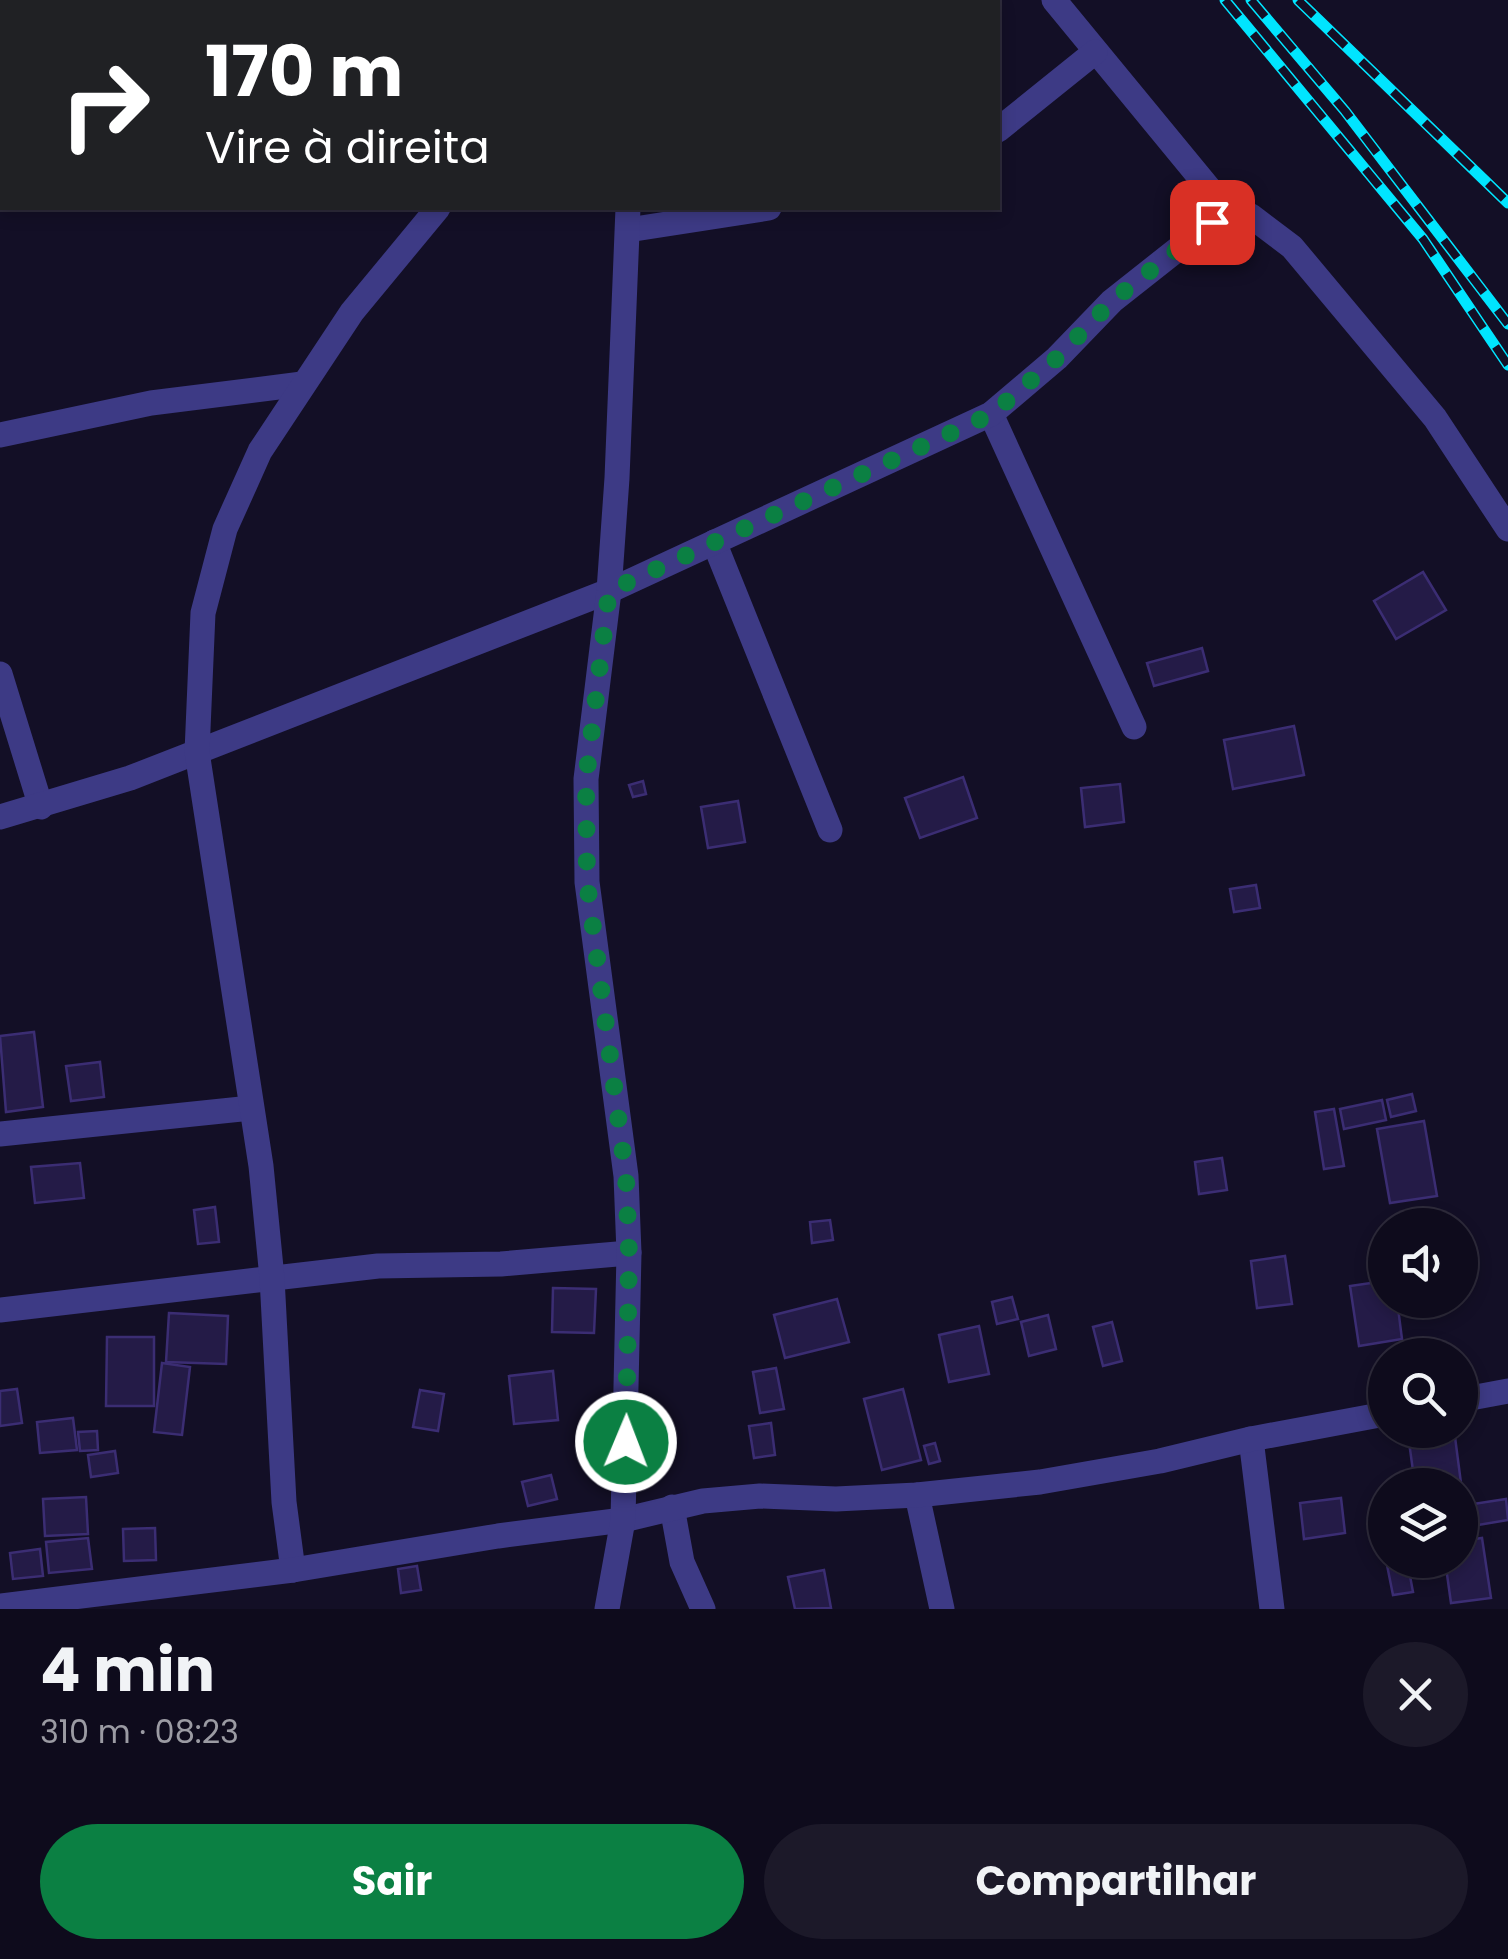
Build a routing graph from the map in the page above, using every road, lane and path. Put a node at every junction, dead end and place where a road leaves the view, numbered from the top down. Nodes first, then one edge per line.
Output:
1 (1054, 0) edge
2 (1095, 52) junction
3 (1000, 128) edge
4 (436, 210) edge
5 (743, 210) edge
6 (1230, 214) junction
7 (628, 219) edge
8 (302, 384) junction
9 (992, 414) junction
10 (0, 436) edge
11 (1508, 529) edge
12 (714, 542) junction
13 (609, 591) junction
14 (0, 674) edge
15 (1134, 726) dead end
16 (197, 752) junction
17 (41, 807) junction
18 (0, 817) edge
19 (830, 830) dead end
20 (251, 1108) junction
21 (0, 1134) edge
22 (629, 1253) junction
23 (272, 1278) junction
24 (0, 1310) edge
25 (1508, 1391) edge
26 (1478, 1397) edge
27 (1368, 1417) edge
28 (1251, 1439) junction
29 (916, 1495) junction
30 (672, 1507) junction
31 (623, 1520) junction
32 (293, 1570) junction
33 (137, 1599) edge
34 (0, 1606) edge
35 (607, 1609) edge
36 (703, 1609) edge
37 (942, 1609) edge
38 (1272, 1609) edge

1 - 2 street
2 - 3 street
2 - 6 street
4 - 8 street
5 - 7 street
6 - 9 street
6 - 11 street
7 - 13 street
8 - 10 street
8 - 16 street
9 - 12 street
9 - 15 street
12 - 13 street
12 - 19 street
13 - 16 street
13 - 22 street
14 - 17 street
16 - 17 street
16 - 20 street
17 - 18 street
20 - 21 street
20 - 23 street
22 - 23 street
22 - 31 street
23 - 24 street
23 - 32 street
25 - 26 street
27 - 28 street
28 - 29 street
28 - 38 street
29 - 30 street
29 - 37 street
30 - 31 street
30 - 36 street
31 - 32 street
31 - 35 street
32 - 33 street
33 - 34 street

